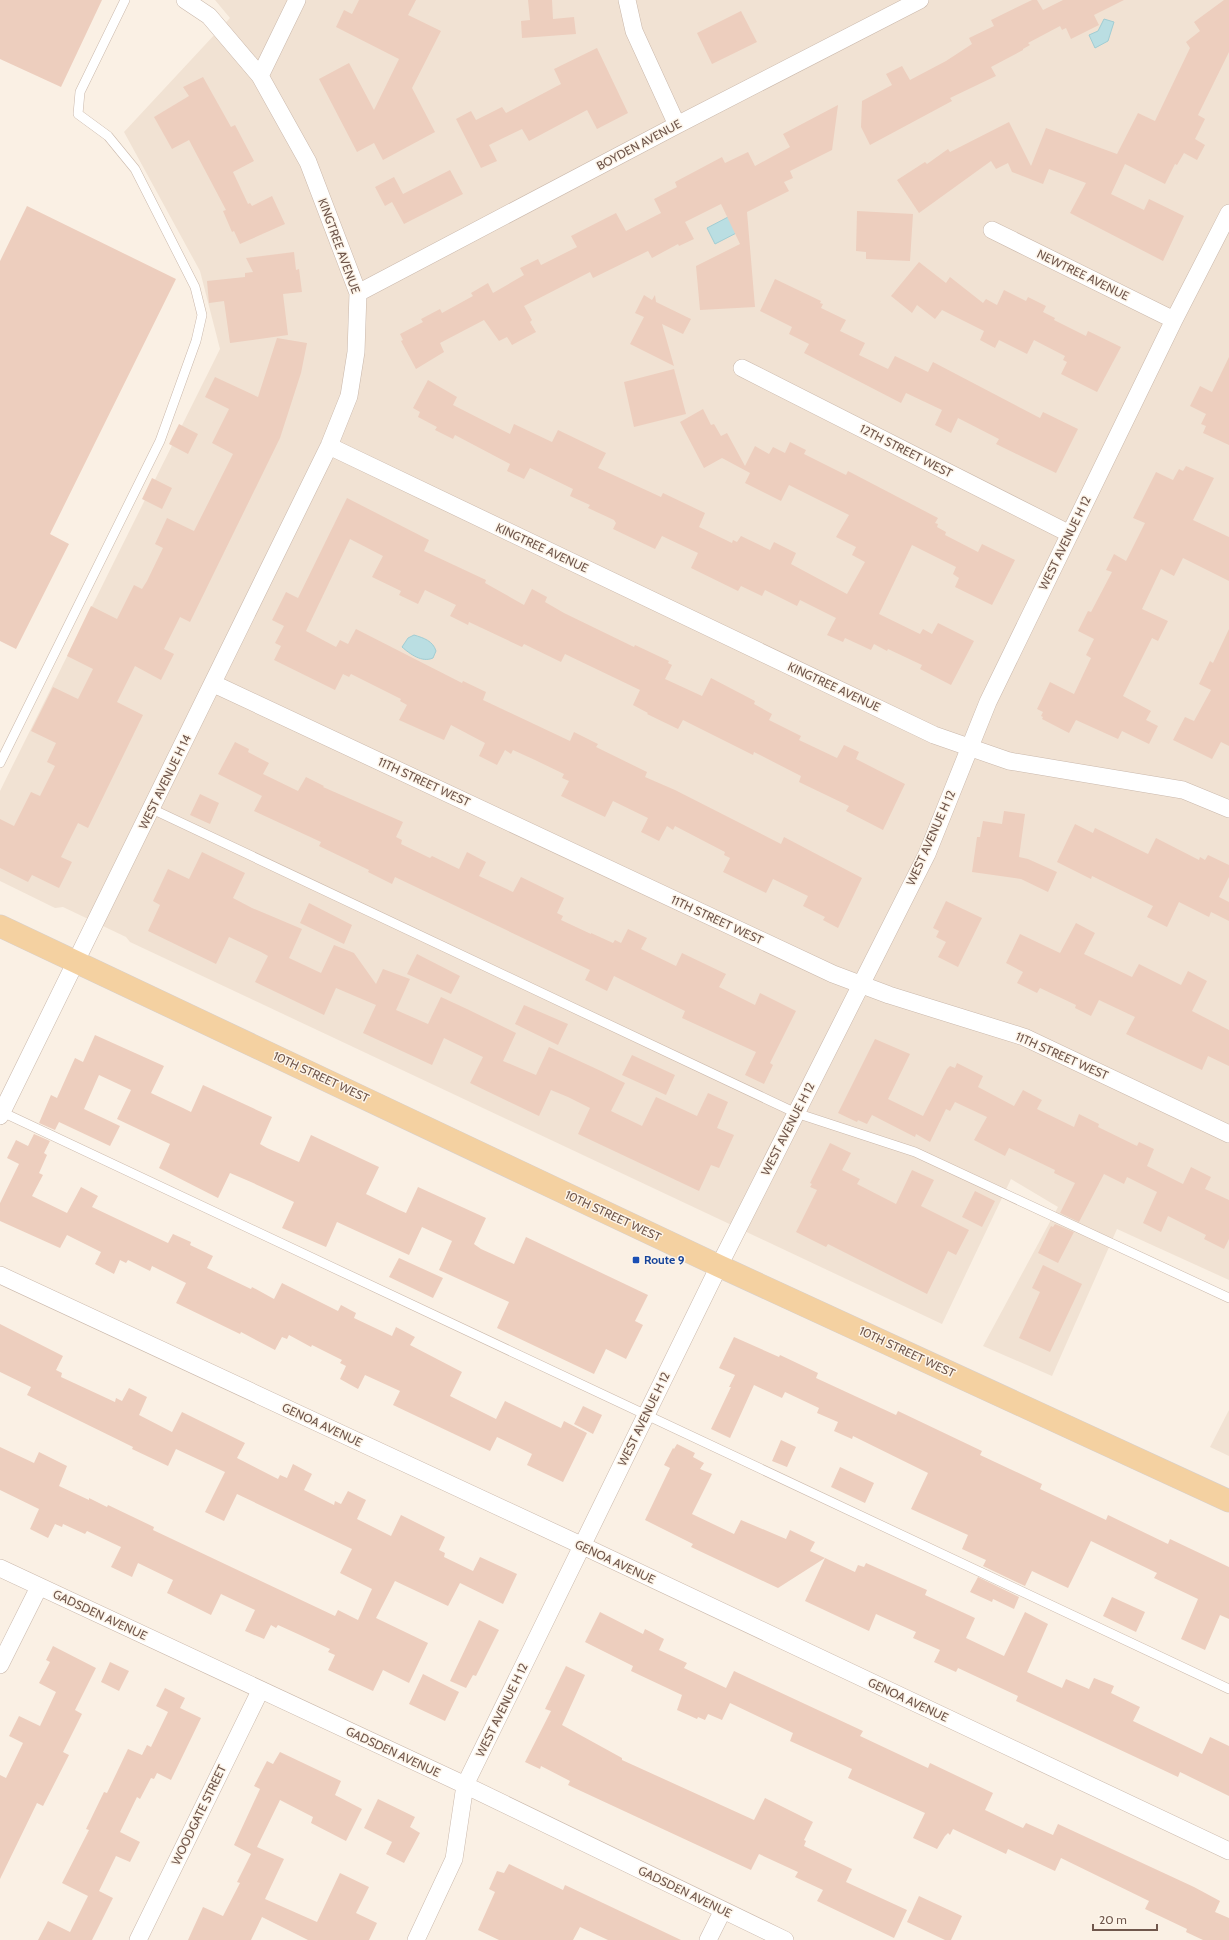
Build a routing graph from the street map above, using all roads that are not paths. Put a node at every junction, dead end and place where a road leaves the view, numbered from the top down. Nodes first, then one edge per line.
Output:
1 (125, 0) edge
2 (185, 0) edge
3 (297, 0) edge
4 (627, 0) edge
5 (920, 0) edge
6 (260, 76) junction
7 (677, 125) junction
8 (1229, 213) edge
9 (992, 230) dead end
10 (358, 293) junction
11 (1174, 320) junction
12 (742, 368) dead end
13 (329, 446) junction
14 (1070, 534) junction
15 (214, 684) junction
16 (970, 748) junction
17 (0, 763) edge
18 (152, 809) junction
19 (1229, 809) edge
20 (0, 926) edge
21 (76, 962) junction
22 (861, 985) junction
23 (1, 1114) edge
24 (796, 1114) junction
25 (1229, 1134) edge
26 (719, 1266) junction
27 (0, 1275) edge
28 (1229, 1298) edge
29 (647, 1414) junction
30 (1229, 1501) edge
31 (583, 1546) junction
32 (0, 1568) edge
33 (39, 1587) junction
34 (0, 1665) edge
35 (1229, 1689) edge
36 (260, 1691) junction
37 (464, 1786) junction
38 (1229, 1851) edge
39 (723, 1910) junction
40 (138, 1940) edge
41 (416, 1940) edge
42 (708, 1940) edge
43 (785, 1940) edge

1 - 17 lane
2 - 6 street, KINGTREE AVENUE
3 - 6 street
4 - 7 street
5 - 7 street, BOYDEN AVENUE
6 - 10 street, KINGTREE AVENUE
7 - 10 street, BOYDEN AVENUE
8 - 11 street, WEST AVENUE H 12
9 - 11 street, NEWTREE AVENUE
10 - 13 street, KINGTREE AVENUE
11 - 14 street, WEST AVENUE H 12
12 - 14 street, 12TH STREET WEST
13 - 15 street, WEST AVENUE H 14
13 - 16 street, KINGTREE AVENUE
14 - 16 street, WEST AVENUE H 12
15 - 18 street, WEST AVENUE H 14
15 - 22 street, 11TH STREET WEST
16 - 19 street, KINGTREE AVENUE
16 - 22 street, WEST AVENUE H 12
18 - 21 street, WEST AVENUE H 14
18 - 24 lane
20 - 21 main road, 10TH STREET WEST
21 - 23 street, WEST AVENUE H 14
21 - 26 main road, 10TH STREET WEST
22 - 24 street, WEST AVENUE H 12
22 - 25 street, 11TH STREET WEST
23 - 29 lane
24 - 26 street, WEST AVENUE H 12
24 - 28 lane
26 - 29 street, WEST AVENUE H 12
26 - 30 main road, 10TH STREET WEST
27 - 31 street, GENOA AVENUE
29 - 31 street, WEST AVENUE H 12
29 - 35 lane
31 - 37 street, WEST AVENUE H 12
31 - 38 street, GENOA AVENUE
32 - 33 street, GADSDEN AVENUE
33 - 34 street
33 - 36 street, GADSDEN AVENUE
36 - 37 street, GADSDEN AVENUE
36 - 40 street, WOODGATE STREET
37 - 39 street, GADSDEN AVENUE
37 - 41 street, WEST AVENUE H 12
39 - 42 street
39 - 43 street, GADSDEN AVENUE

